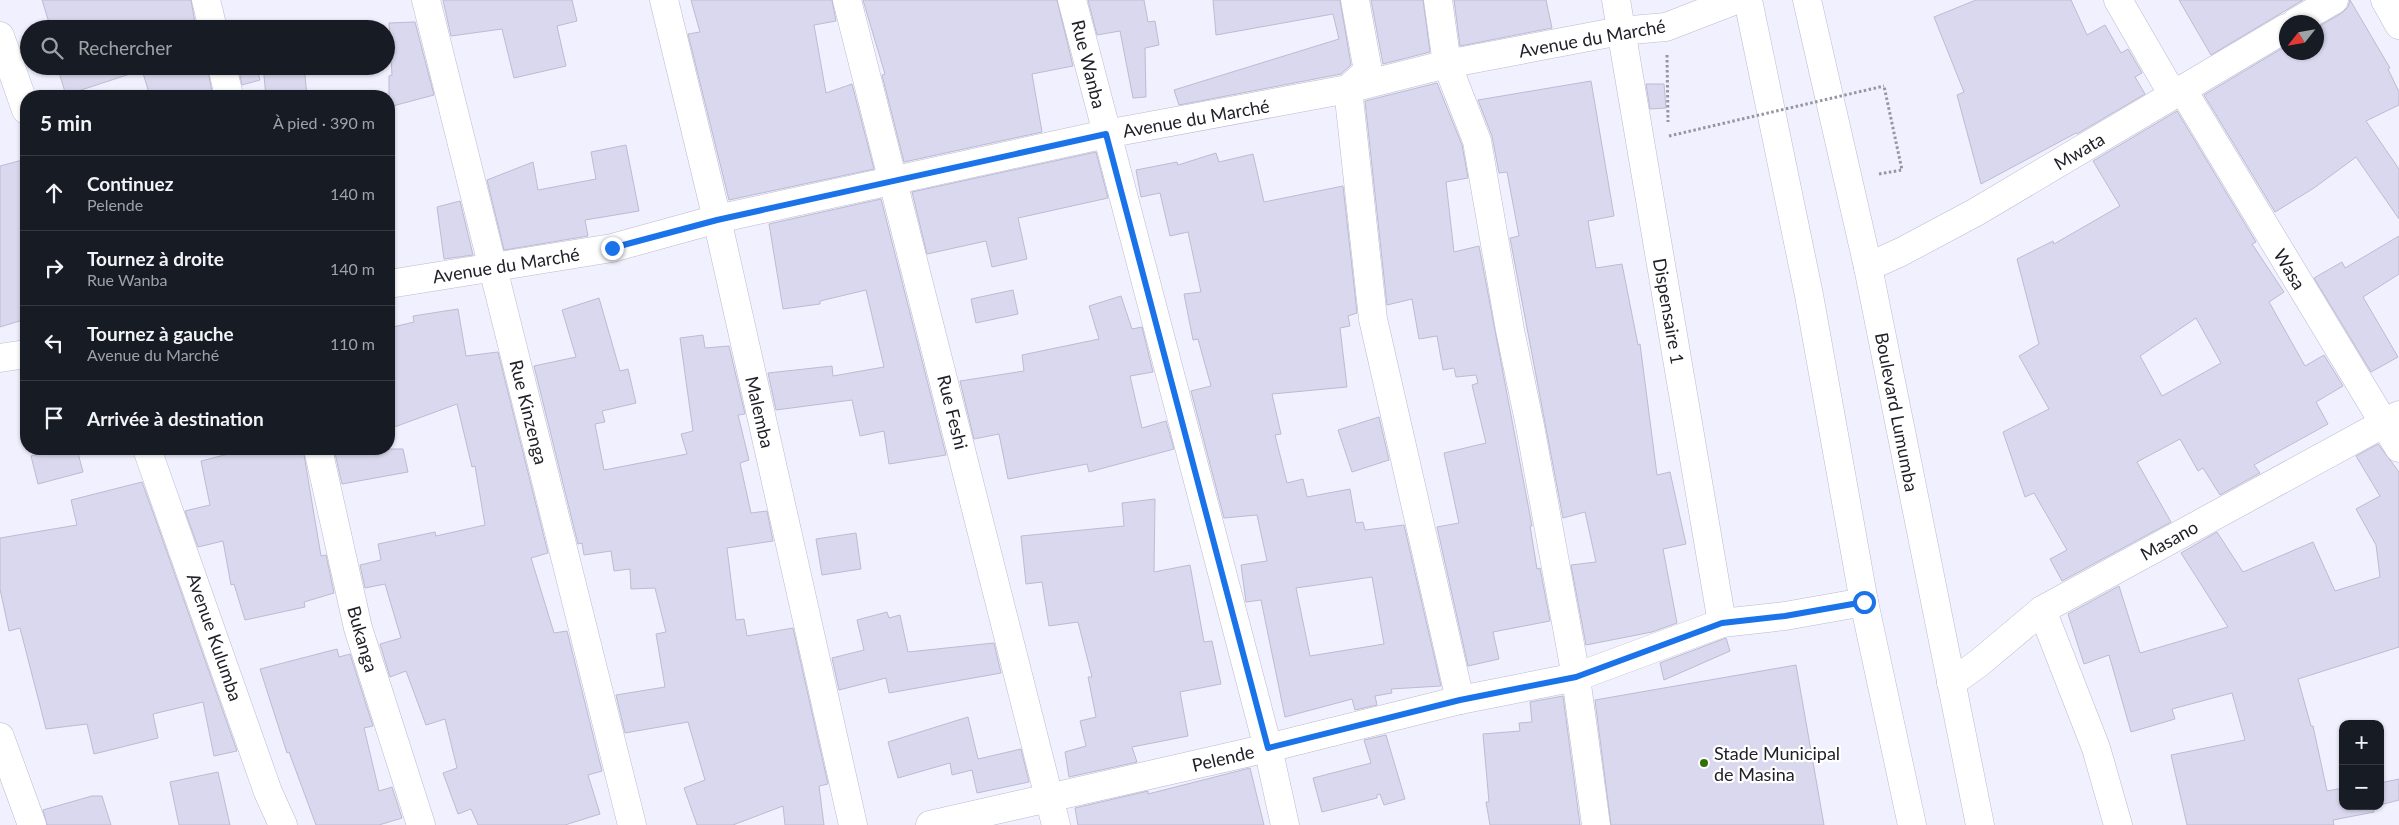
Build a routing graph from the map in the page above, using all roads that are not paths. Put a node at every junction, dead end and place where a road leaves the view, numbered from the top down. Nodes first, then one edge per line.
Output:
1 (206, 0) edge
2 (426, 0) edge
3 (664, 0) edge
4 (848, 0) edge
5 (1072, 0) edge
6 (1354, 0) edge
7 (1438, 0) edge
8 (1616, 0) edge
9 (1736, 0) edge
10 (1748, 0) edge
11 (1807, 0) edge
12 (2118, 0) edge
13 (2334, 0) edge
14 (2385, 0) edge
15 (2308, 15) edge
16 (211, 20) edge
17 (2399, 25) edge
18 (1620, 31) junction
19 (2279, 32) edge
20 (0, 36) edge
21 (1447, 64) junction
22 (224, 75) edge
23 (1348, 89) junction
24 (228, 90) edge
25 (2177, 92) junction
26 (20, 93) edge
27 (1106, 134) junction
28 (895, 182) junction
29 (717, 220) junction
30 (493, 267) junction
31 (1868, 267) junction
32 (395, 283) edge
33 (20, 355) edge
34 (0, 358) edge
35 (2391, 420) edge
36 (2399, 448) edge
37 (150, 455) edge
38 (319, 455) edge
39 (1864, 602) junction
40 (2042, 610) junction
41 (1722, 623) junction
42 (1576, 677) junction
43 (1951, 683) junction
44 (1460, 700) junction
45 (0, 737) edge
46 (1268, 748) junction
47 (1049, 798) junction
48 (32, 825) edge
49 (283, 825) edge
50 (421, 825) edge
51 (632, 825) edge
52 (853, 825) edge
53 (930, 825) edge
54 (1056, 825) edge
55 (1285, 825) edge
56 (1596, 825) edge
57 (1912, 825) edge
58 (1980, 825) edge
59 (2118, 825) edge

1 - 16 main road
2 - 30 main road, Rue Kinzenga
3 - 29 main road, Malemba
4 - 28 main road, Rue Feshi
5 - 27 main road, Rue Wanba
6 - 23 main road
7 - 21 main road
8 - 18 main road, Dispensaire 1
9 - 18 main road, Avenue du Marché
10 - 39 main road
11 - 31 main road, Boulevard Lumumba
12 - 25 main road, Wasa
13 - 15 main road
14 - 17 main road
18 - 21 main road, Avenue du Marché
18 - 41 main road, Dispensaire 1
19 - 25 main road, Mwata
20 - 26 main road
21 - 23 main road, Avenue du Marché
21 - 42 main road
22 - 24 main road
23 - 27 main road, Avenue du Marché
23 - 44 main road
25 - 31 main road, Mwata
25 - 35 main road, Wasa
27 - 28 main road, Avenue du Marché
27 - 46 main road, Rue Wanba
28 - 29 main road, Avenue du Marché
28 - 47 main road, Rue Feshi
29 - 30 main road, Avenue du Marché
29 - 52 main road, Malemba
30 - 32 main road, Avenue du Marché
30 - 51 main road, Rue Kinzenga
31 - 43 main road, Boulevard Lumumba
33 - 34 main road
35 - 36 main road, Wasa
35 - 40 main road, Masano
37 - 49 main road, Avenue Kulumba
38 - 50 main road, Bukanga
39 - 41 main road, Pelende
39 - 57 main road
40 - 43 main road, Masano
40 - 59 main road
41 - 42 main road, Pelende
42 - 44 main road, Pelende
42 - 56 main road
43 - 58 main road, Boulevard Lumumba
44 - 46 main road, Pelende
45 - 48 main road
46 - 47 main road, Pelende
46 - 55 main road, Rue Wanba
47 - 53 main road, Pelende
47 - 54 main road, Rue Feshi

